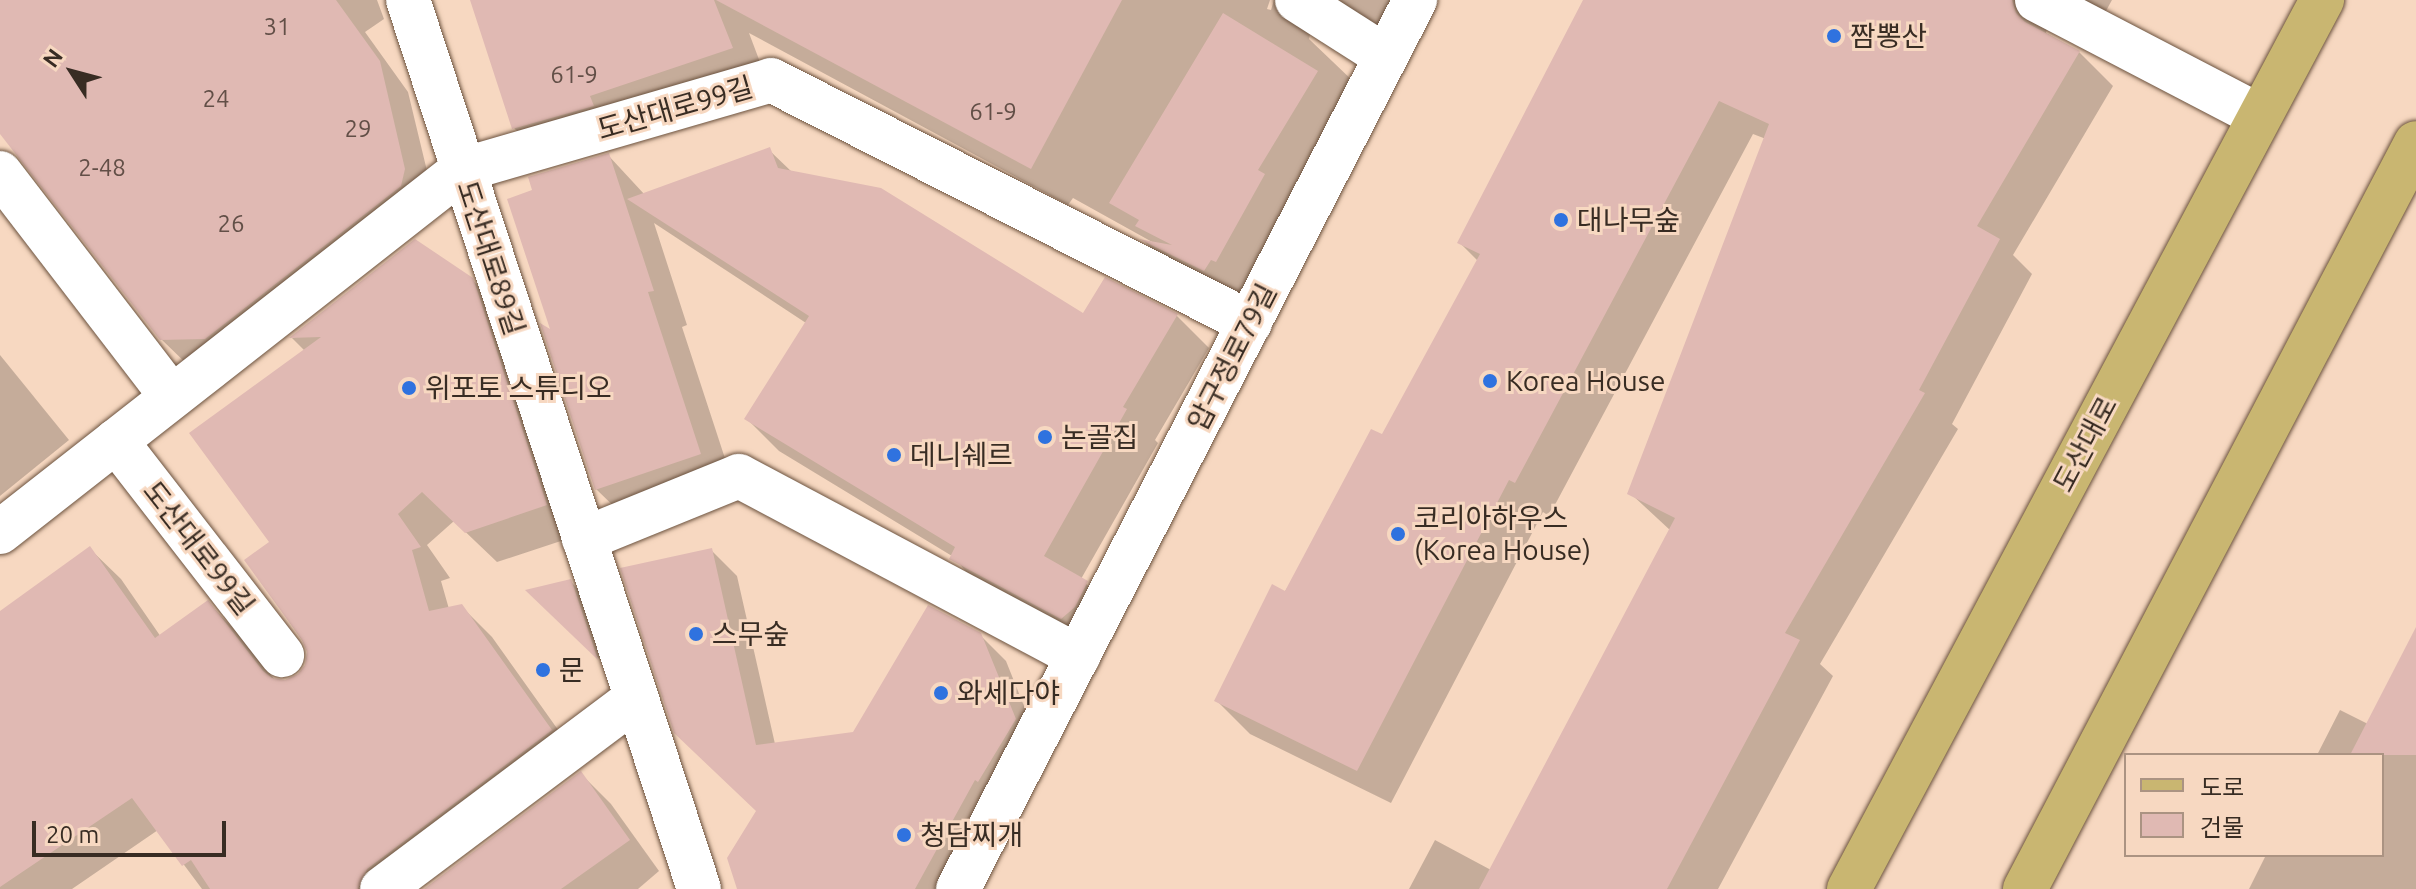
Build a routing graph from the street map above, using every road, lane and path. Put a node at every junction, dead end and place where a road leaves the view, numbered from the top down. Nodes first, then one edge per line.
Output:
1 (408, 0) edge
2 (1297, 0) edge
3 (1415, 0) edge
4 (2037, 0) edge
5 (2322, 0) edge
6 (1385, 56) junction
7 (2260, 116) junction
8 (2416, 143) edge
9 (462, 170) junction
10 (0, 173) edge
11 (2406, 185) edge
12 (1250, 323) junction
13 (172, 397) junction
14 (116, 441) junction
15 (0, 532) edge
16 (584, 539) junction
17 (282, 655) dead end
18 (1078, 656) junction
19 (635, 699) junction
20 (382, 889) edge
21 (699, 889) edge
22 (958, 889) edge
23 (1849, 889) edge
24 (2025, 889) edge

1 - 9 street, 도산대로89길
2 - 6 street
3 - 6 street, 압구정로79길
4 - 7 street
5 - 7 main road, 도산대로
6 - 12 street, 압구정로79길
7 - 23 main road, 도산대로
8 - 11 main road
9 - 12 street, 도산대로99길
9 - 13 street, 도산대로99길
9 - 16 street, 도산대로89길
10 - 13 street
11 - 24 main road
12 - 18 street, 압구정로79길
13 - 14 street, 도산대로99길
14 - 15 street, 도산대로99길
14 - 17 street, 도산대로99길
16 - 18 street
16 - 19 street, 도산대로89길
18 - 22 street, 압구정로79길
19 - 20 street
19 - 21 street, 도산대로89길

